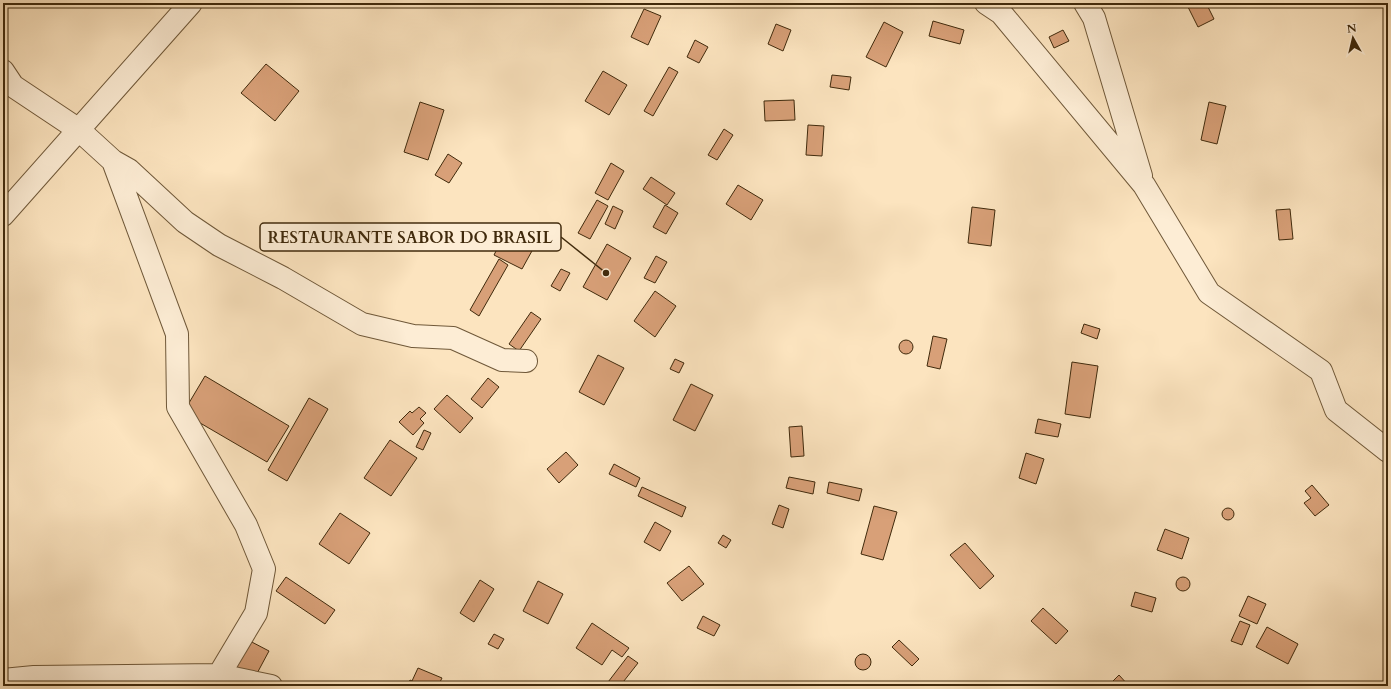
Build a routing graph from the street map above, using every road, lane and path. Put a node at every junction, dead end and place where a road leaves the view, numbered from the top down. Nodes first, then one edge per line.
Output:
1 (191, 3) edge
2 (986, 3) edge
3 (1085, 3) edge
4 (3, 71) edge
5 (79, 130) junction
6 (113, 161) junction
7 (1144, 185) junction
8 (3, 216) edge
9 (526, 361) dead end
10 (1388, 451) edge
11 (218, 675) junction
12 (3, 680) edge
13 (271, 686) edge

1 - 5 street
2 - 7 street
3 - 7 street
4 - 5 street
5 - 6 street
5 - 8 street
6 - 9 street
6 - 11 street
7 - 10 street
11 - 12 street
11 - 13 street

